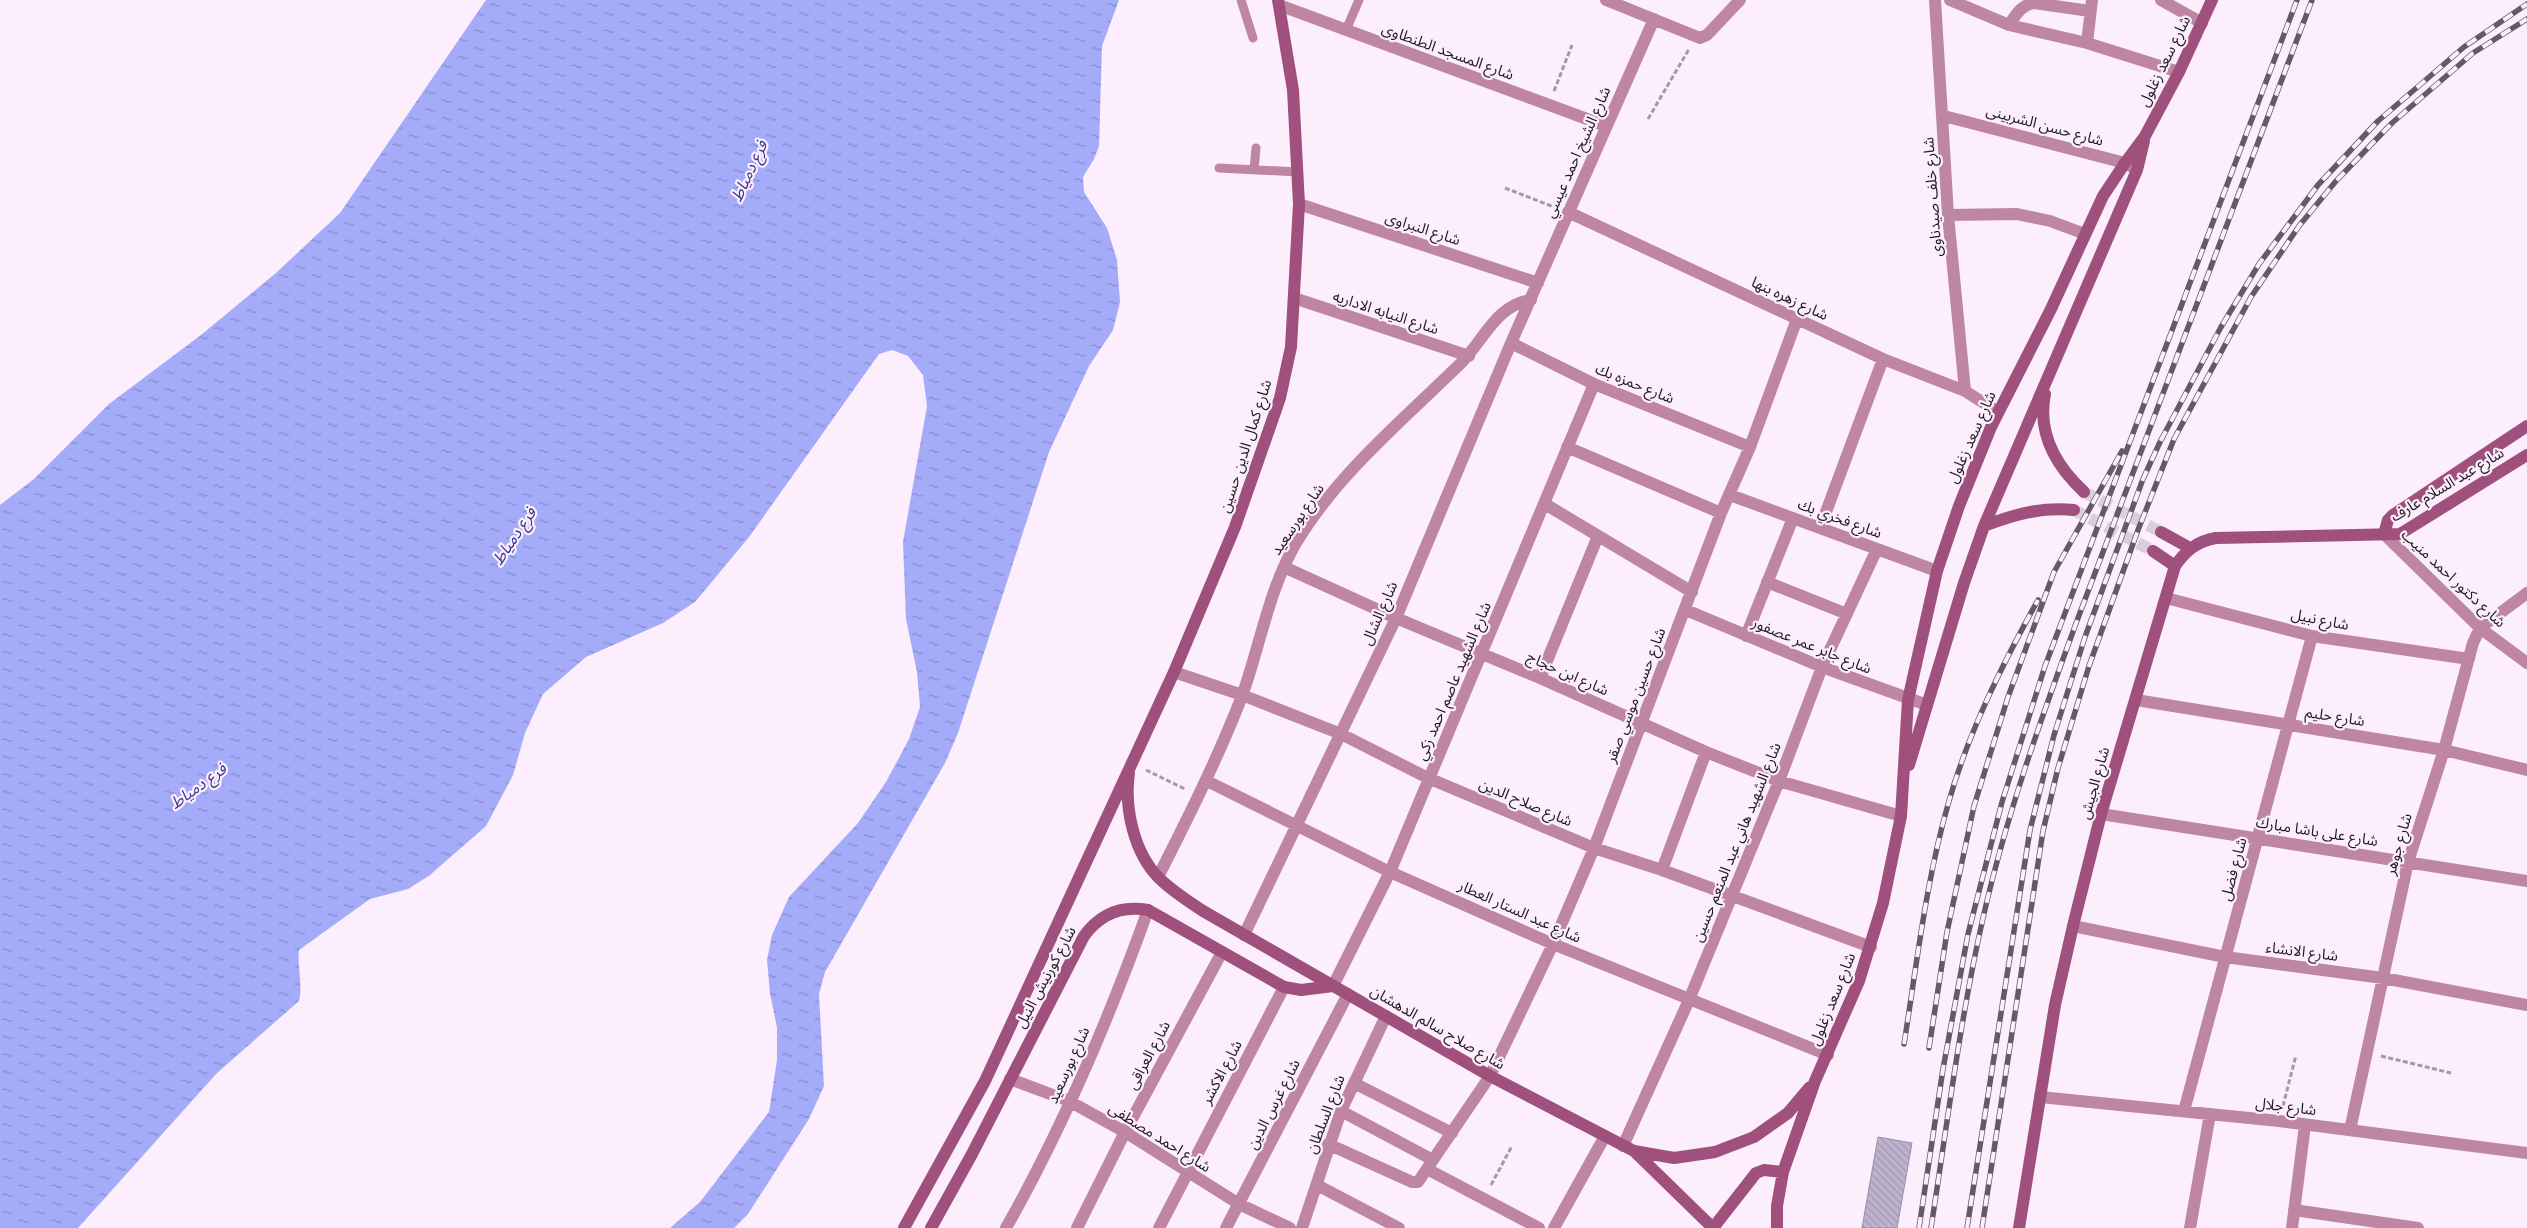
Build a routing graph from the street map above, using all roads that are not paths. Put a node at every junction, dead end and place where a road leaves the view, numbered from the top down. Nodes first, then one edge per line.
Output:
1 (1241, 0) edge
2 (1360, 0) edge
3 (1606, 0) edge
4 (1935, 0) edge
5 (1950, 0) edge
6 (2161, 0) edge
7 (1736, 1) edge
8 (1278, 2) edge
9 (2091, 6) edge
10 (2206, 9) edge
11 (1654, 19) junction
12 (2009, 25) junction
13 (1346, 30) junction
14 (1253, 38) dead end
15 (2087, 43) junction
16 (2179, 72) junction
17 (1944, 116) junction
18 (1606, 126) junction
19 (2146, 136) junction
20 (1256, 148) dead end
21 (2124, 163) junction
22 (1219, 168) dead end
23 (1254, 170) junction
24 (2138, 170) junction
25 (1298, 172) junction
26 (1299, 204) junction
27 (1568, 212) junction
28 (1948, 215) junction
29 (2085, 234) junction
30 (1538, 283) junction
31 (1294, 298) junction
32 (1531, 300) junction
33 (1796, 319) junction
34 (1511, 343) junction
35 (1469, 356) junction
36 (1883, 359) junction
37 (2047, 379) junction
38 (1594, 384) junction
39 (1965, 391) junction
40 (1998, 412) junction
41 (2527, 426) edge
42 (1567, 446) junction
43 (1750, 447) junction
44 (2527, 455) edge
45 (2084, 492) tunnel mouth
46 (1730, 495) junction
47 (1545, 504) junction
48 (2074, 510) tunnel mouth
49 (1721, 513) junction
50 (1793, 518) junction
51 (1984, 526) junction
52 (1820, 528) junction
53 (2162, 532) tunnel mouth
54 (2384, 534) junction
55 (1598, 536) junction
56 (2190, 548) junction
57 (1877, 549) junction
58 (2153, 551) tunnel mouth
59 (2175, 566) junction
60 (1284, 567) junction
61 (1937, 572) junction
62 (1767, 582) junction
63 (1692, 592) junction
64 (2527, 593) edge
65 (2166, 598) junction
66 (1686, 610) junction
67 (1847, 614) junction
68 (1396, 618) junction
69 (2480, 628) junction
70 (1746, 636) junction
71 (2312, 636) junction
72 (1483, 654) junction
73 (2469, 659) junction
74 (2527, 663) edge
75 (1822, 668) junction
76 (1174, 672) junction
77 (1540, 678) junction
78 (1242, 695) junction
79 (1908, 700) junction
80 (2136, 700) junction
81 (1927, 705) junction
82 (1641, 724) junction
83 (2288, 726) junction
84 (1341, 734) junction
85 (2444, 750) junction
86 (1706, 752) junction
87 (1131, 763) junction
88 (2527, 770) edge
89 (1428, 778) junction
90 (1905, 779) junction
91 (1207, 781) junction
92 (1779, 781) junction
93 (2101, 814) junction
94 (1901, 816) junction
95 (1297, 827) junction
96 (2258, 838) junction
97 (1594, 848) junction
98 (2408, 862) junction
99 (1662, 870) junction
100 (1390, 872) junction
101 (1158, 877) junction
102 (2527, 881) edge
103 (1732, 897) junction
104 (1148, 910) junction
105 (2073, 926) junction
106 (1244, 935) junction
107 (1553, 944) junction
108 (1871, 947) junction
109 (1222, 952) junction
110 (2225, 958) junction
111 (2383, 978) junction
112 (1333, 986) junction
113 (1284, 987) junction
114 (1348, 994) junction
115 (1689, 1000) junction
116 (2527, 1005) edge
117 (1386, 1016) junction
118 (1828, 1055) junction
119 (1490, 1076) junction
120 (1010, 1079) junction
121 (1815, 1082) junction
122 (1354, 1084) junction
123 (2040, 1097) junction
124 (1069, 1101) junction
125 (1341, 1111) junction
126 (2184, 1111) junction
127 (2210, 1114) junction
128 (2305, 1124) junction
129 (2350, 1130) junction
130 (1125, 1132) junction
131 (1452, 1133) junction
132 (1605, 1136) junction
133 (1328, 1144) junction
134 (1622, 1146) junction
135 (1634, 1152) junction
136 (2527, 1153) edge
137 (1430, 1164) junction
138 (1783, 1172) junction
139 (1187, 1173) junction
140 (1317, 1184) junction
141 (1240, 1204) junction
142 (2294, 1210) junction
143 (904, 1228) edge
144 (931, 1228) edge
145 (1006, 1228) edge
146 (1077, 1228) edge
147 (1158, 1228) edge
148 (1226, 1228) edge
149 (1290, 1228) edge
150 (1302, 1228) edge
151 (1399, 1228) edge
152 (1539, 1228) edge
153 (1554, 1228) edge
154 (1713, 1228) edge
155 (1777, 1228) edge
156 (2019, 1228) edge
157 (2190, 1228) edge
158 (2292, 1228) edge
159 (2418, 1228) edge

1 - 14 lane
2 - 13 lane
3 - 11 street
4 - 17 street, شارع خلف صيدناوى
5 - 12 street
6 - 10 street
7 - 11 street
8 - 13 street, شارع المسجد الطنطاوى
8 - 25 main road, شارع كمال الدين حسين
9 - 12 street
9 - 15 street
10 - 16 main road, شارع سعد زغلول
11 - 18 street, شارع الشيخ احمد عيسي
12 - 15 street
13 - 18 street, شارع المسجد الطنطاوى
15 - 16 street
16 - 19 main road, شارع سعد زغلول
17 - 21 street, شارع حسن الشربينى
17 - 28 street, شارع خلف صيدناوى
18 - 27 street, شارع الشيخ احمد عيسي
19 - 21 main road, شارع سعد زغلول
19 - 24 main road, شارع سعد زغلول
20 - 23 lane
21 - 24 street, شارع حسن الشربينى
21 - 29 main road, شارع سعد زغلول
22 - 23 lane
23 - 25 lane
24 - 37 main road, شارع سعد زغلول
25 - 26 main road, شارع كمال الدين حسين
26 - 30 street, شارع النبراوى
26 - 31 main road, شارع كمال الدين حسين
27 - 30 street, شارع الشيخ احمد عيسي
27 - 33 street, شارع زهره بنها
28 - 29 street
28 - 39 street, شارع خلف صيدناوى
29 - 40 main road, شارع سعد زغلول
30 - 32 street, شارع الشيخ احمد عيسي
31 - 35 street, شارع النيابه الاداريه
31 - 76 main road, شارع كمال الدين حسين
32 - 34 street, شارع الشال
32 - 35 street, شارع بورسعيد
33 - 36 street, شارع زهره بنها
33 - 43 street, شارع حسين موسي صقر
34 - 38 street, شارع حمزه بك
34 - 68 street, شارع الشال
35 - 60 street, شارع بورسعيد
36 - 39 street, شارع زهره بنها
36 - 52 street
37 - 45 main road
37 - 51 main road, شارع سعد زغلول
38 - 42 street, شارع الشهيد عاصم احمد زكي
38 - 43 street, شارع حمزه بك
39 - 40 street, شارع زهره بنها
40 - 61 main road, شارع سعد زغلول
41 - 54 main road, شارع عبد السلام عارف
42 - 47 street, شارع الشهيد عاصم احمد زكي
42 - 49 street
43 - 46 street, شارع حسين موسي صقر
44 - 54 main road, شارع عبد السلام عارف
46 - 49 street, شارع حسين موسي صقر
46 - 50 street, شارع فخري بك
47 - 55 street
47 - 72 street, شارع الشهيد عاصم احمد زكي
48 - 51 main road
49 - 63 street, شارع حسين موسي صقر
50 - 52 street, شارع فخري بك
50 - 62 street
51 - 81 main road, شارع سعد زغلول
52 - 57 street, شارع فخري بك
53 - 56 main road
54 - 56 main road, شارع الجيش
54 - 69 street, شارع دكتور احمد منيب
55 - 63 street
55 - 77 street
56 - 59 main road, شارع الجيش
57 - 61 street, شارع فخري بك
57 - 67 street, شارع الشهيد هاني عبد المنعم حسين
58 - 59 main road
59 - 65 main road, شارع الجيش
60 - 68 street, شارع ابن حجاج
60 - 78 street, شارع بورسعيد
61 - 79 main road, شارع سعد زغلول
62 - 67 street
62 - 70 street
63 - 66 street, شارع حسين موسي صقر
64 - 69 street
65 - 71 street, شارع نبيل
65 - 80 main road, شارع الجيش
66 - 70 street, شارع جابر عمر عصفور
66 - 82 street, شارع حسين موسي صقر
67 - 75 street, شارع الشهيد هاني عبد المنعم حسين
68 - 72 street, شارع ابن حجاج
68 - 84 street, شارع الشال
69 - 73 street, شارع جوهر
69 - 74 street, شارع دكتور احمد منيب
70 - 75 street, شارع جابر عمر عصفور
71 - 73 street, شارع نبيل
71 - 83 street, شارع فضل
72 - 77 street, شارع ابن حجاج
72 - 89 street, شارع الشهيد عاصم احمد زكي
73 - 85 street, شارع جوهر
75 - 79 street, شارع جابر عمر عصفور
75 - 92 street, شارع الشهيد هاني عبد المنعم حسين
76 - 78 street, شارع صلاح الدين
76 - 87 main road, شارع كمال الدين حسين
77 - 82 street, شارع ابن حجاج
78 - 84 street, شارع صلاح الدين
78 - 91 street, شارع بورسعيد
79 - 81 street, شارع جابر عمر عصفور
79 - 90 main road, شارع سعد زغلول
80 - 83 street, شارع حليم
80 - 93 main road, شارع الجيش
81 - 90 main road, شارع سعد زغلول
82 - 86 street, شارع ابن حجاج
82 - 97 street, شارع حسين موسي صقر
83 - 85 street, شارع حليم
83 - 96 street, شارع فضل
84 - 89 street, شارع صلاح الدين
84 - 95 street, شارع الشال
85 - 88 street, شارع حليم
85 - 98 street, شارع جوهر
86 - 92 street, شارع ابن حجاج
86 - 99 street
87 - 101 main road, شارع صلاح سالم الدهشان
87 - 143 main road, شارع كورنيش النيل
89 - 97 street, شارع صلاح الدين
89 - 100 street, شارع الشهيد عاصم احمد زكي
90 - 94 main road, شارع سعد زغلول
91 - 95 street, شارع عبد الستار العطار
91 - 101 street, شارع بورسعيد
92 - 94 street, شارع ابن حجاج
92 - 103 street, شارع الشهيد هاني عبد المنعم حسين
93 - 96 street, شارع على باشا مبارك
93 - 105 main road, شارع الجيش
94 - 108 main road, شارع سعد زغلول
95 - 100 street, شارع عبد الستار العطار
95 - 106 street, شارع الشال
96 - 98 street, شارع على باشا مبارك
96 - 110 street, شارع فضل
97 - 99 street, شارع صلاح الدين
97 - 107 street, شارع حسين موسي صقر
98 - 102 street, شارع على باشا مبارك
98 - 111 street, شارع جوهر
99 - 103 street, شارع صلاح الدين
100 - 107 street, شارع عبد الستار العطار
100 - 112 street, شارع الشهيد عاصم احمد زكي
101 - 106 main road, شارع صلاح سالم الدهشان
103 - 108 street, شارع صلاح الدين
103 - 115 street, شارع الشهيد هاني عبد المنعم حسين
104 - 109 main road, شارع كورنيش النيل
104 - 120 main road, شارع كورنيش النيل
104 - 124 street, شارع بورسعيد
105 - 110 street, شارع الانشاء
105 - 123 main road, شارع الجيش
106 - 112 main road, شارع صلاح سالم الدهشان
107 - 115 street, شارع عبد الستار العطار
107 - 119 street, شارع حسين موسي صقر
108 - 118 main road, شارع سعد زغلول
109 - 113 main road, شارع كورنيش النيل
109 - 130 street, شارع العراقى
110 - 111 street, شارع الانشاء
110 - 126 street, شارع فضل
111 - 116 street, شارع الانشاء
111 - 129 street, شارع جوهر
112 - 113 main road, شارع كورنيش النيل
112 - 114 main road, شارع صلاح سالم الدهشان
113 - 139 street, شارع الاكشر
114 - 117 main road, شارع صلاح سالم الدهشان
114 - 141 street, شارع غرس الدين
115 - 118 street, شارع عبد الستار العطار
115 - 134 street, شارع الشهيد هاني عبد المنعم حسين
117 - 119 main road, شارع صلاح سالم الدهشان
117 - 122 street, شارع السلطان
118 - 121 main road, شارع سعد زغلول
119 - 131 street, شارع حسين موسي صقر
119 - 132 main road, شارع صلاح سالم الدهشان
120 - 124 street, شارع احمد مصطفى
120 - 144 main road, شارع كورنيش النيل
121 - 135 main road, شارع صلاح سالم الدهشان
121 - 138 main road, شارع سعد زغلول
122 - 125 street, شارع السلطان
122 - 131 street
123 - 126 street, شارع جلال
123 - 156 main road, شارع الجيش
124 - 130 street, شارع احمد مصطفى
124 - 145 street, شارع بورسعيد
125 - 133 street, شارع السلطان
125 - 137 street
126 - 127 street, شارع جلال
127 - 128 street, شارع جلال
127 - 157 street
128 - 129 street, شارع جلال
128 - 142 street
129 - 136 street, شارع جلال
130 - 139 street, شارع احمد مصطفى
130 - 146 street, شارع العراقى
131 - 137 street, شارع حسين موسي صقر
132 - 134 main road, شارع صلاح سالم الدهشان
132 - 153 street
133 - 137 street, شارع حسين موسي صقر
133 - 140 street, شارع السلطان
134 - 135 main road, شارع صلاح سالم الدهشان
135 - 154 main road
137 - 152 street
138 - 154 main road
138 - 155 main road, شارع سعد زغلول
139 - 141 street, شارع احمد مصطفى
139 - 147 street, شارع الاكشر
140 - 150 street, شارع السلطان
140 - 151 street
141 - 148 street, شارع غرس الدين
141 - 149 street, شارع احمد مصطفى
142 - 158 street
142 - 159 street

